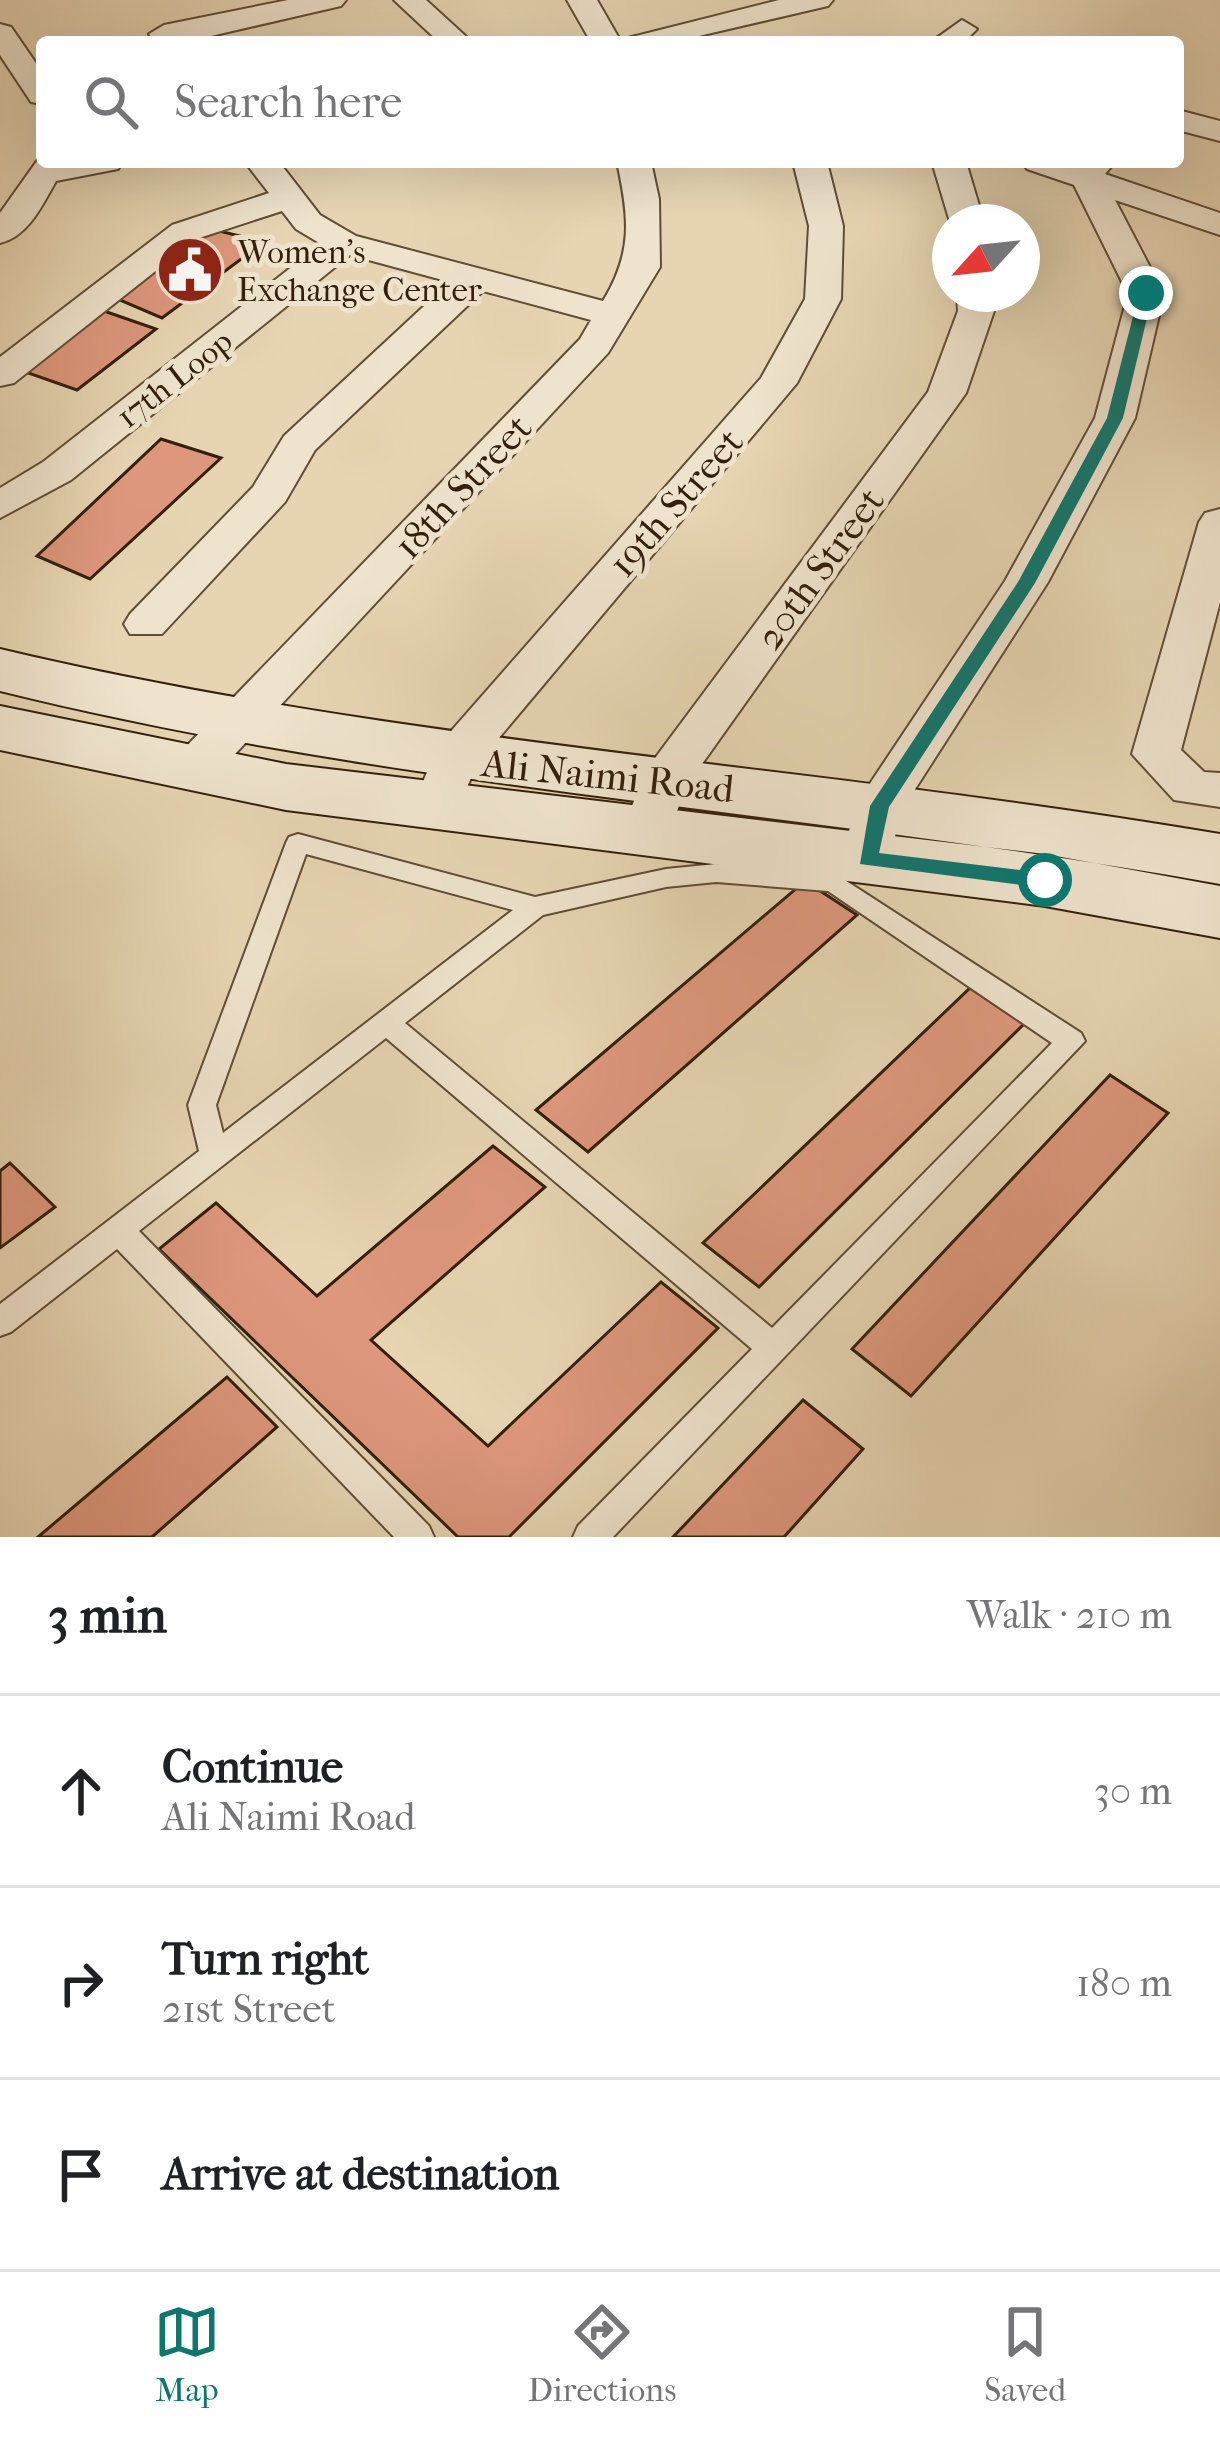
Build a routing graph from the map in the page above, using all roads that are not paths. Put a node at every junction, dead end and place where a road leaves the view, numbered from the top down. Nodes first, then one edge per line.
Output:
1 (331, 0) edge
2 (410, 0) edge
3 (582, 0) edge
4 (818, 0) edge
5 (0, 33) edge
6 (166, 36) edge
7 (450, 36) edge
8 (603, 36) edge
9 (660, 36) edge
10 (36, 86) edge
11 (1184, 122) edge
12 (1220, 131) edge
13 (47, 168) edge
14 (267, 168) edge
15 (635, 168) edge
16 (812, 168) edge
17 (951, 168) edge
18 (1092, 168) edge
19 (290, 198) junction
20 (962, 204) edge
21 (1220, 226) edge
22 (0, 233) edge
23 (344, 243) junction
24 (476, 278) junction
25 (976, 312) edge
26 (614, 315) junction
27 (0, 375) edge
28 (0, 506) edge
29 (1220, 522) edge
30 (146, 624) dead end
31 (0, 670) edge
32 (0, 728) edge
33 (214, 748) junction
34 (445, 783) junction
35 (1220, 790) edge
36 (654, 808) junction
37 (874, 832) junction
38 (1220, 859) edge
39 (535, 907) junction
40 (1220, 912) edge
41 (386, 1022) junction
42 (214, 1156) junction
43 (118, 1230) junction
44 (0, 1322) edge
45 (774, 1348) junction
46 (417, 1537) edge
47 (590, 1537) edge

1 - 6 street
2 - 7 street
3 - 8 street
4 - 9 street
5 - 10 street
11 - 12 street
13 - 22 street
14 - 19 street
15 - 26 street, 18th Street
16 - 34 street, 19th Street
17 - 20 street
18 - 21 street
18 - 37 street
19 - 23 street
19 - 27 street
23 - 24 street
23 - 28 street, 17th Loop
24 - 26 street
24 - 30 street
25 - 36 street, 20th Street
26 - 33 street, 18th Street
29 - 35 street
31 - 33 main road, Ali Naimi Road
32 - 33 main road, Ali Naimi Road
33 - 34 main road, Ali Naimi Road
34 - 36 main road, Ali Naimi Road
36 - 37 main road, Ali Naimi Road
37 - 38 main road, Ali Naimi Road
37 - 40 main road, Ali Naimi Road
39 - 41 lane
39 - 42 lane
39 - 45 lane
41 - 42 lane
41 - 45 lane
42 - 43 lane
43 - 44 lane
43 - 46 lane
45 - 47 lane

